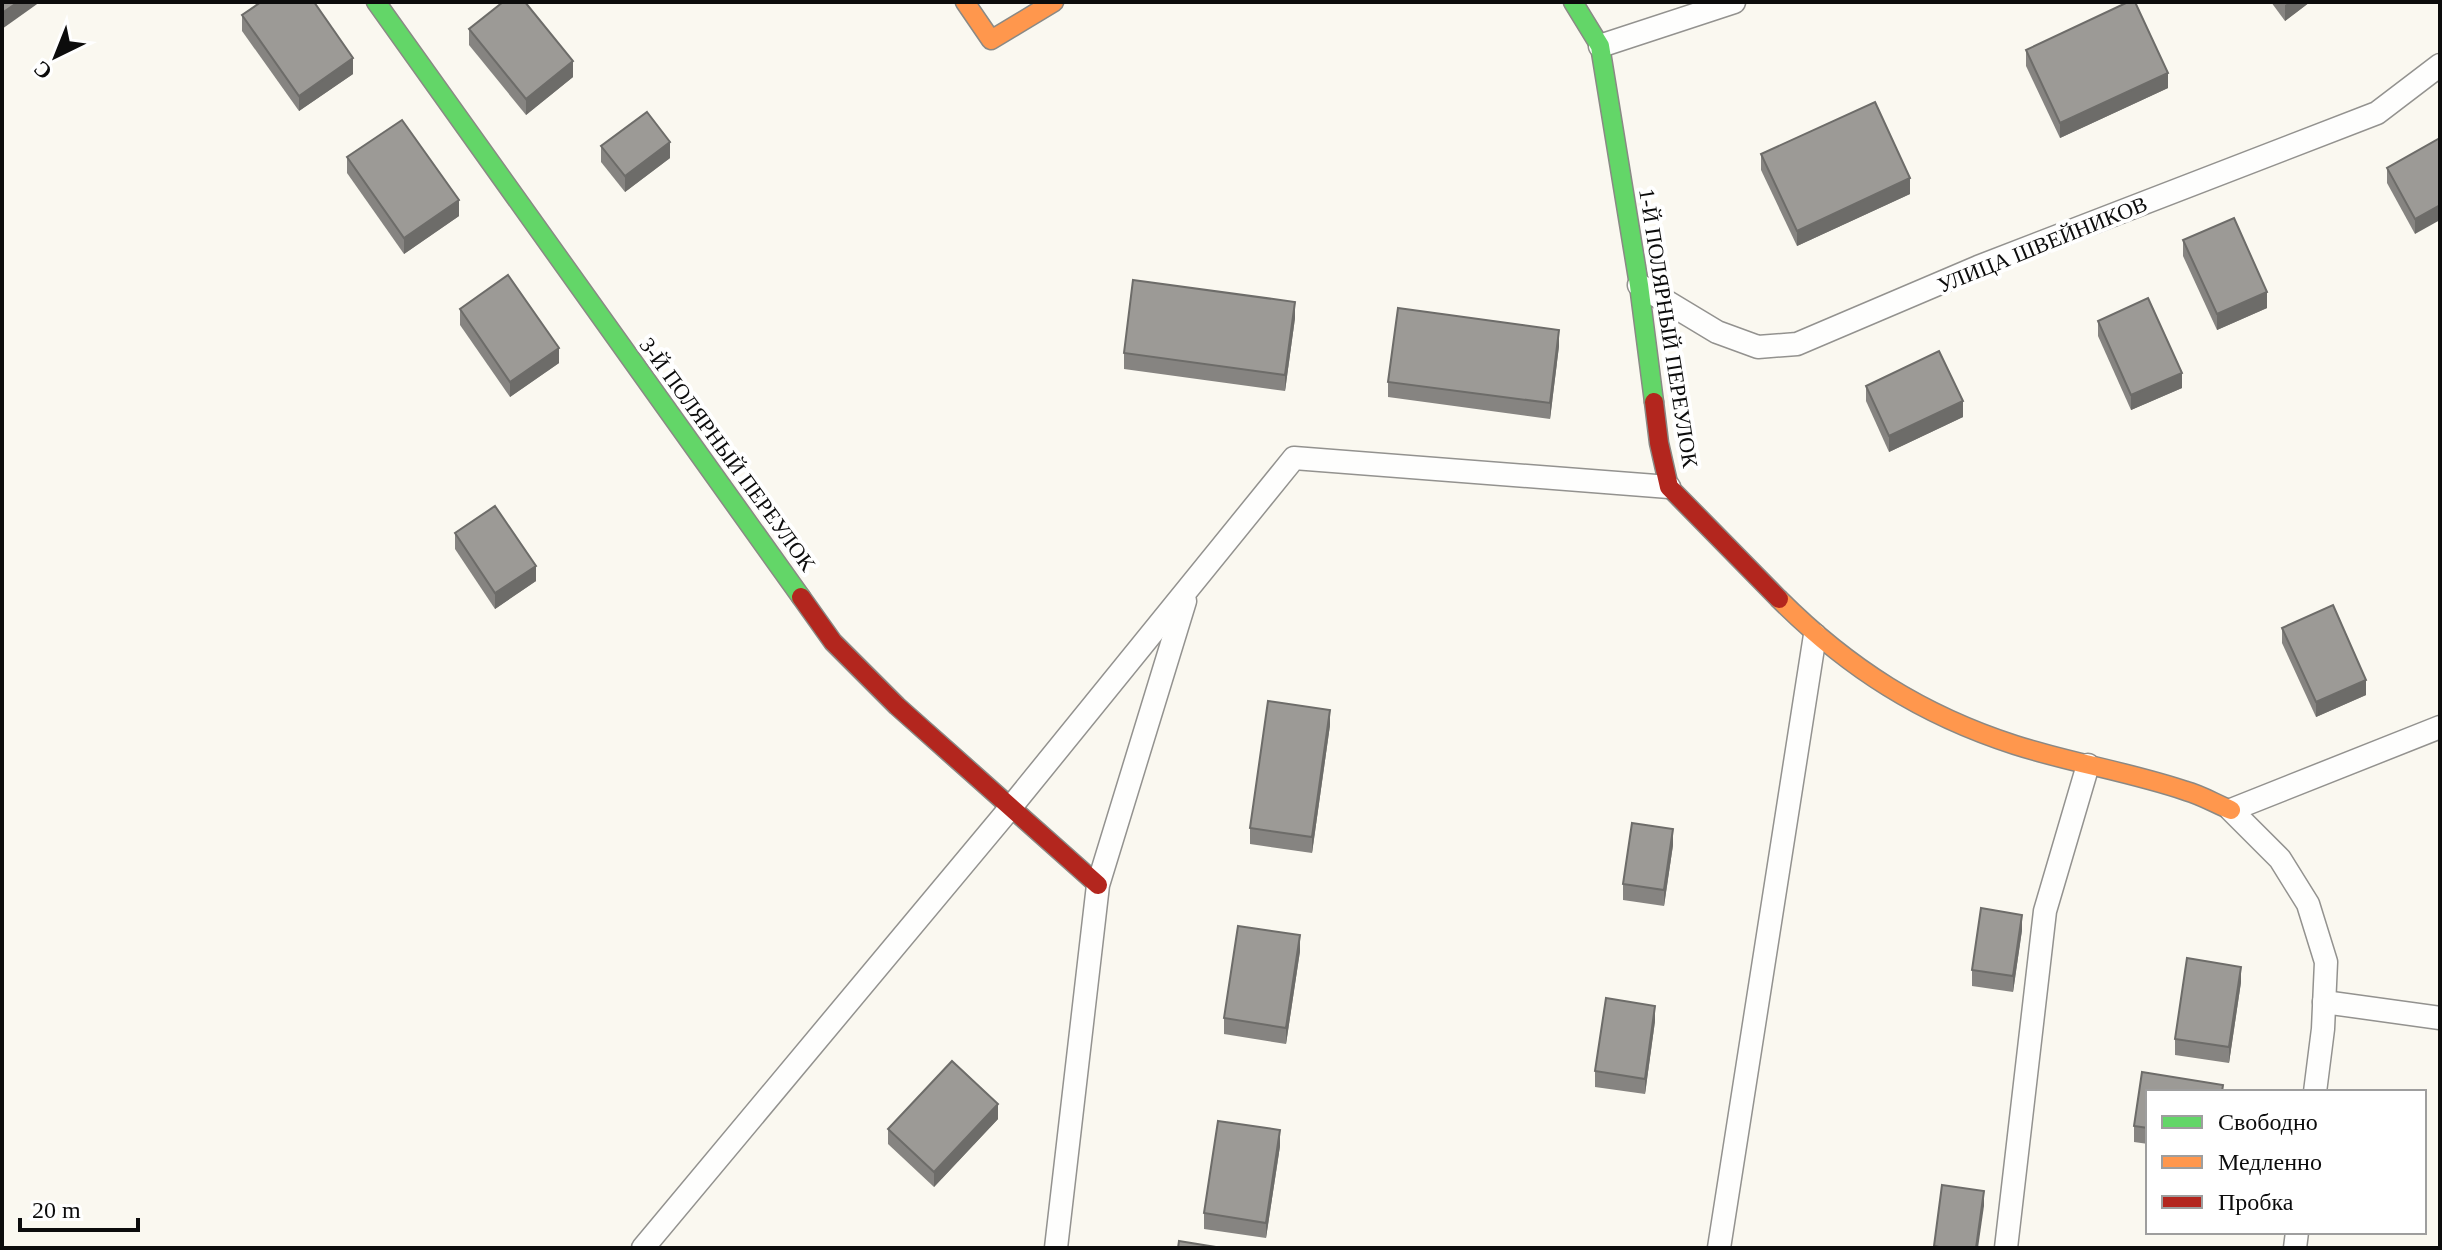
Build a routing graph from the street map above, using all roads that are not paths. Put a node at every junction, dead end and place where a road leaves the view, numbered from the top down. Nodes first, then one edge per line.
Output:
1 (376, 2) edge
2 (965, 2) edge
3 (1054, 2) edge
4 (1573, 2) edge
5 (1734, 2) edge
6 (1600, 46) junction
7 (2440, 65) edge
8 (1639, 285) junction
9 (1669, 487) junction
10 (1188, 589) junction
11 (1815, 635) junction
12 (2440, 727) edge
13 (2088, 765) junction
14 (1011, 807) junction
15 (2231, 810) junction
16 (1098, 885) junction
17 (2324, 1002) junction
18 (2440, 1018) edge
19 (2315, 1090) edge
20 (643, 1248) edge
21 (1056, 1248) edge
22 (1719, 1248) edge
23 (2006, 1248) edge

1 - 14 street, 3-Й ПОЛЯРНЫЙ ПЕРЕУЛОК
2 - 3 street
4 - 6 street, 1-Й ПОЛЯРНЫЙ ПЕРЕУЛОК
5 - 6 lane
6 - 8 street, 1-Й ПОЛЯРНЫЙ ПЕРЕУЛОК
7 - 8 lane, УЛИЦА ШВЕЙНИКОВ
8 - 9 street, 1-Й ПОЛЯРНЫЙ ПЕРЕУЛОК
9 - 10 lane
9 - 11 street, 1-Й ПОЛЯРНЫЙ ПЕРЕУЛОК
10 - 14 lane
10 - 16 lane
11 - 13 street, 1-Й ПОЛЯРНЫЙ ПЕРЕУЛОК
11 - 22 lane
12 - 15 lane
13 - 15 street, 1-Й ПОЛЯРНЫЙ ПЕРЕУЛОК
13 - 23 lane
14 - 16 street, 3-Й ПОЛЯРНЫЙ ПЕРЕУЛОК
14 - 20 lane
15 - 17 lane
16 - 21 lane
17 - 18 lane
17 - 19 lane

